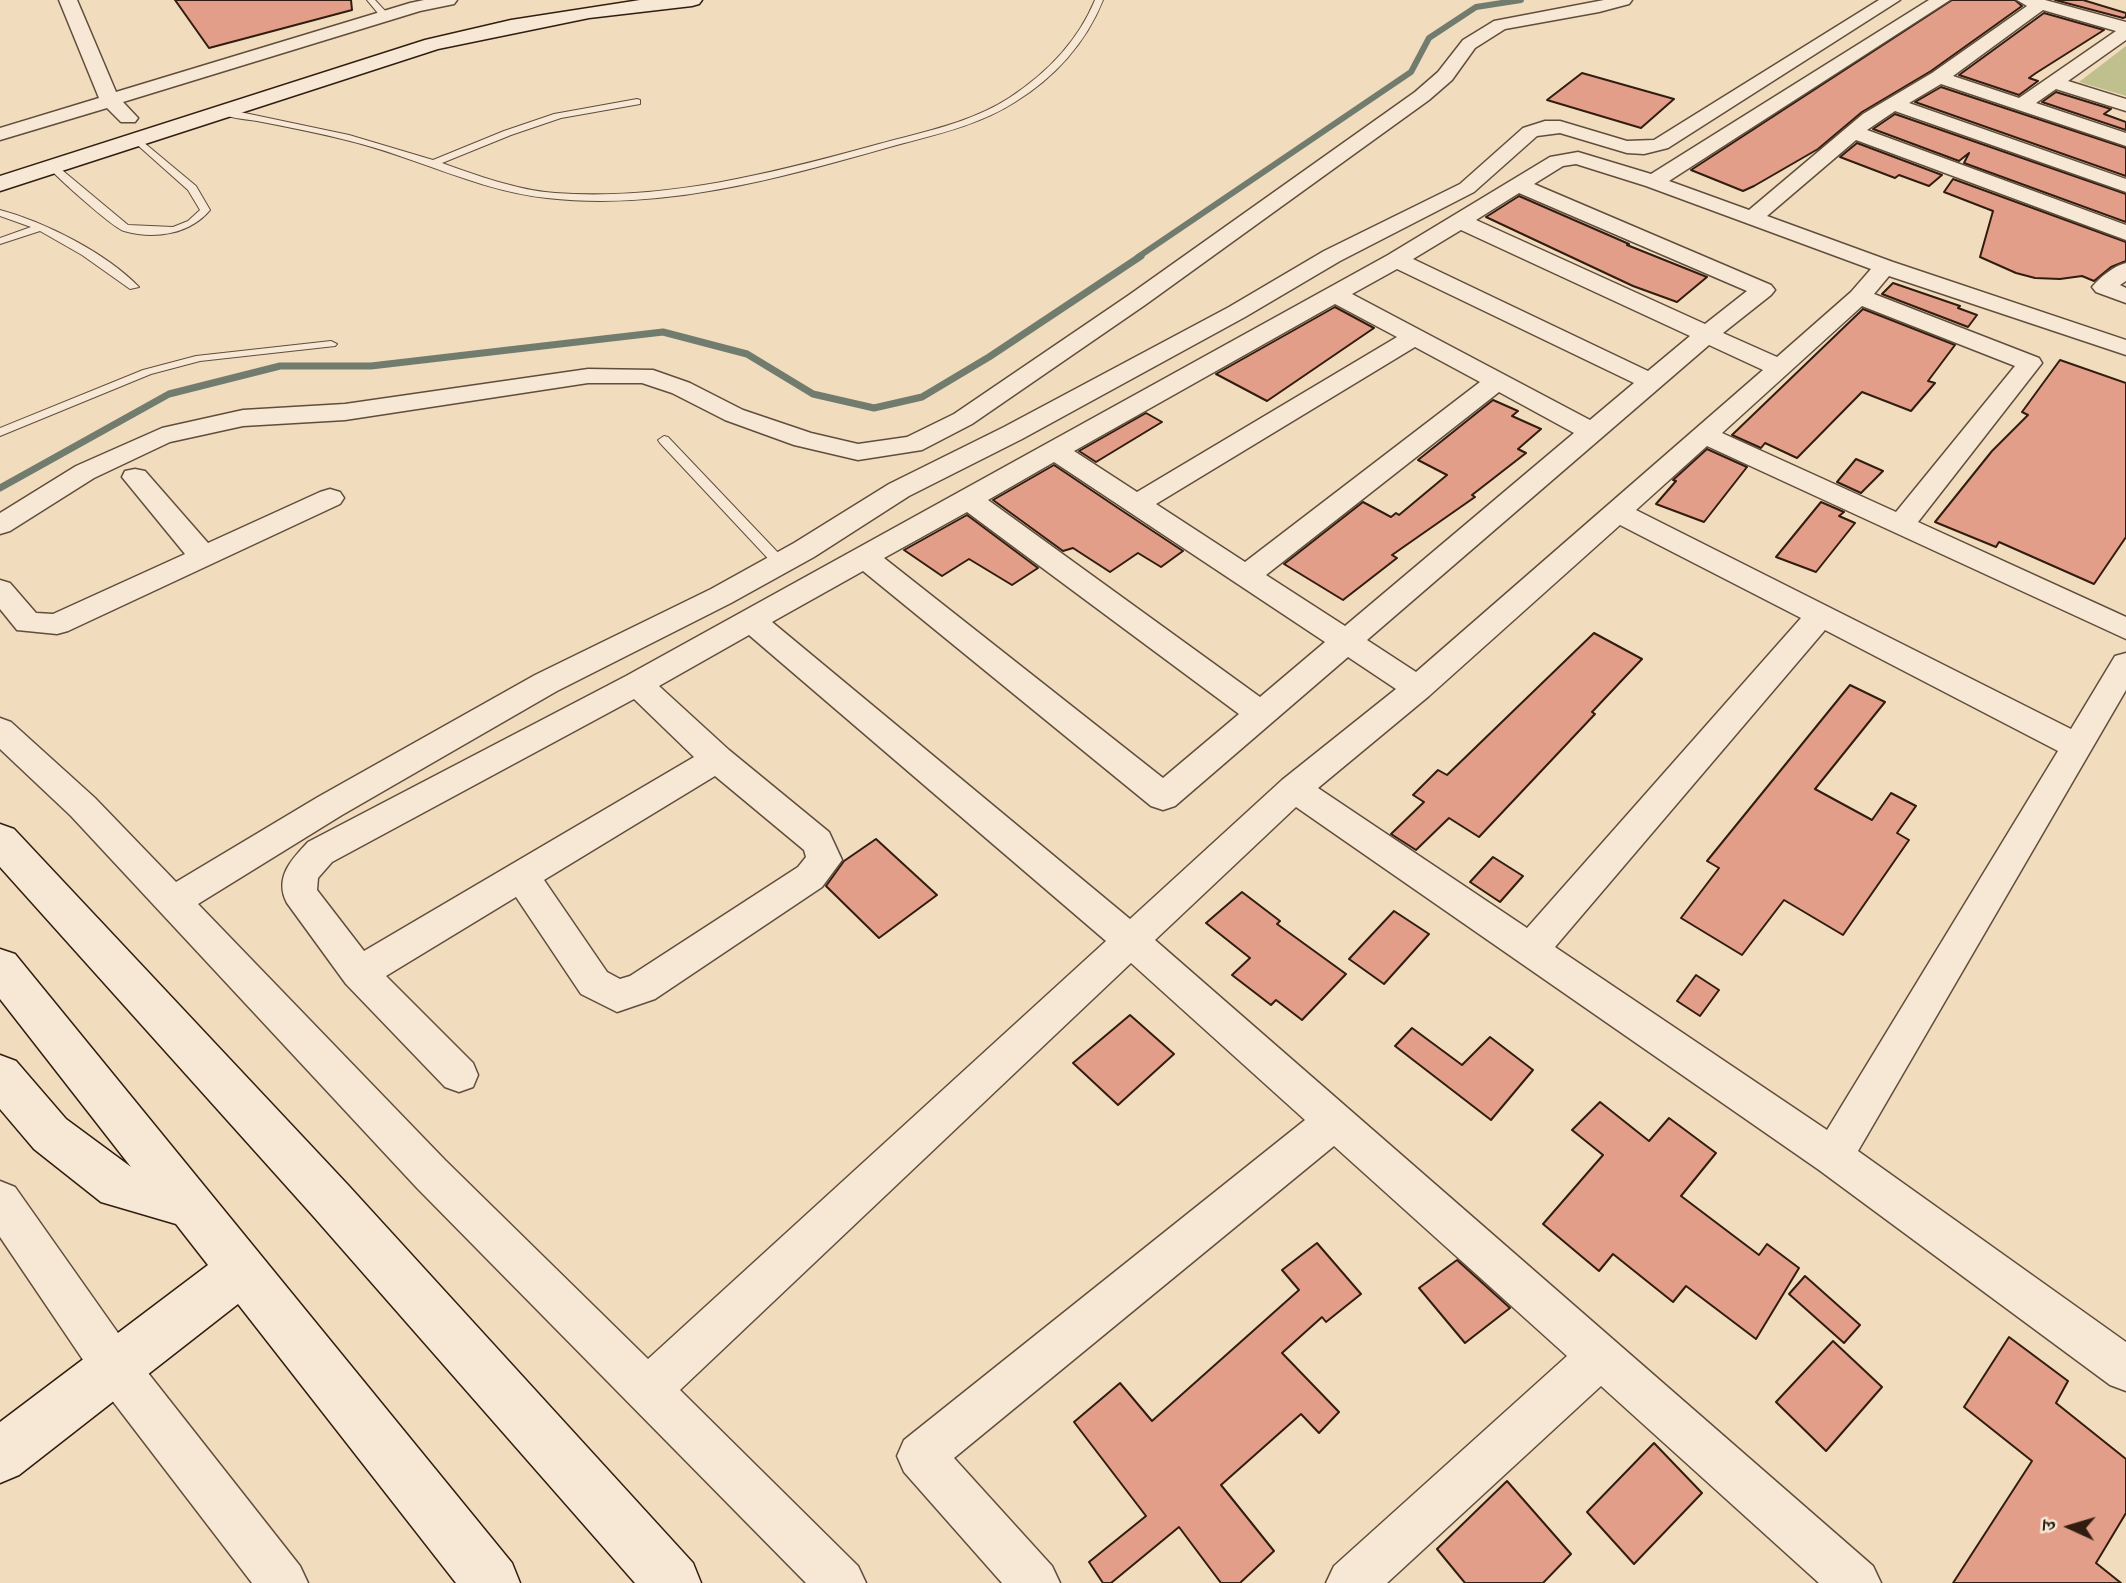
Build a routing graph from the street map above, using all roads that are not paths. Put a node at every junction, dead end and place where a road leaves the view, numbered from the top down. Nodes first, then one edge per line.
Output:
1 (68, 0) edge
2 (372, 0) edge
3 (448, 0) edge
4 (537, 0) edge
5 (692, 0) edge
6 (1099, 0) edge
7 (1623, 0) edge
8 (1891, 0) edge
9 (1941, 0) edge
10 (2033, 2) edge
11 (385, 16) junction
12 (2126, 30) edge
13 (1939, 77) junction
14 (2053, 82) junction
15 (207, 93) dead end
16 (109, 99) junction
17 (637, 102) dead end
18 (1893, 104) junction
19 (2021, 104) junction
20 (2126, 105) edge
21 (155, 110) dead end
22 (221, 111) junction
23 (128, 118) junction
24 (103, 127) dead end
25 (1853, 132) junction
26 (0, 134) edge
27 (136, 139) junction
28 (2126, 140) edge
29 (1521, 141) junction
30 (1578, 158) junction
31 (432, 164) junction
32 (53, 167) junction
33 (1653, 182) junction
34 (0, 184) edge
35 (1516, 184) junction
36 (2126, 186) edge
37 (0, 213) edge
38 (1752, 218) junction
39 (1460, 221) junction
40 (42, 227) junction
41 (2126, 233) edge
42 (0, 240) edge
43 (1396, 260) junction
44 (1885, 267) junction
45 (2126, 270) edge
46 (134, 287) dead end
47 (1334, 294) junction
48 (2126, 296) edge
49 (1859, 297) junction
50 (1706, 335) junction
51 (1414, 337) junction
52 (331, 344) dead end
53 (2126, 348) edge
54 (1780, 368) junction
55 (1497, 381) junction
56 (1651, 382) junction
57 (0, 432) edge
58 (1592, 432) junction
59 (1704, 435) junction
60 (664, 440) dead end
61 (1055, 450) junction
62 (135, 477) dead end
63 (330, 498) dead end
64 (968, 499) junction
65 (1137, 504) junction
66 (1617, 512) junction
67 (0, 525) edge
68 (1900, 526) junction
69 (202, 555) junction
70 (864, 558) junction
71 (780, 563) junction
72 (1246, 576) junction
73 (0, 590) edge
74 (1821, 616) junction
75 (751, 620) junction
76 (2126, 629) edge
77 (1346, 641) junction
78 (2126, 664) edge
79 (637, 684) junction
80 (1418, 688) junction
81 (1261, 714) junction
82 (1, 734) edge
83 (2077, 746) junction
84 (717, 759) junction
85 (1294, 789) junction
86 (0, 839) edge
87 (521, 875) junction
88 (174, 901) junction
89 (1131, 941) junction
90 (1530, 950) junction
91 (0, 967) edge
92 (359, 973) junction
93 (0, 1075) edge
94 (459, 1075) dead end
95 (1334, 1121) junction
96 (1833, 1157) junction
97 (0, 1201) edge
98 (188, 1204) junction
99 (241, 1271) junction
100 (1600, 1357) junction
101 (114, 1366) junction
102 (2126, 1369) edge
103 (647, 1390) junction
104 (0, 1456) edge
105 (1358, 1581) edge
106 (283, 1583) edge
107 (492, 1583) edge
108 (673, 1583) edge
109 (841, 1583) edge
110 (1035, 1583) edge
111 (1856, 1583) edge

1 - 16 street
2 - 11 lane
3 - 11 street
4 - 15 street
5 - 22 street
6 - 31 lane
7 - 67 street
8 - 29 street
9 - 33 street
10 - 12 street
10 - 13 street
11 - 16 street
12 - 14 street
13 - 18 street
13 - 19 street
14 - 19 street
14 - 20 street
16 - 23 street
16 - 26 street
17 - 31 lane
18 - 25 street
18 - 36 street
19 - 28 street
21 - 23 street
22 - 27 street
22 - 31 lane
23 - 24 street
25 - 38 street
25 - 41 street
27 - 32 street
27 - 32 lane
29 - 30 street
29 - 71 street
30 - 33 street
30 - 35 street
32 - 34 street
33 - 38 street
35 - 39 street
35 - 50 street
37 - 40 lane
38 - 44 street
39 - 43 street
39 - 50 street
40 - 42 lane
40 - 46 lane
43 - 47 street
43 - 56 street
44 - 49 street
44 - 53 street
45 - 48 street
47 - 51 street
47 - 61 street
49 - 54 street
49 - 68 street
50 - 54 street
50 - 56 street
51 - 55 street
51 - 65 street
52 - 57 lane
54 - 59 street
55 - 58 street
55 - 72 street
56 - 58 street
58 - 77 street
59 - 66 street
59 - 68 street
60 - 71 lane
61 - 64 street
61 - 65 street
62 - 69 street
63 - 69 street
64 - 70 street
64 - 81 street
65 - 72 street
66 - 74 street
66 - 80 street
68 - 76 street
69 - 73 street
70 - 75 street
70 - 81 street
71 - 88 street
72 - 77 street
74 - 83 street
74 - 90 street
75 - 79 street
75 - 89 street
77 - 80 street
77 - 81 street
78 - 83 street
79 - 84 street
79 - 92 street
80 - 85 street
82 - 88 street
83 - 96 street
84 - 87 street
84 - 87 street
85 - 89 street
85 - 90 street
86 - 108 street
87 - 92 street
88 - 103 street
89 - 95 street
89 - 103 street
90 - 96 street
91 - 98 street
92 - 94 street
93 - 98 street
95 - 100 street
95 - 110 street
96 - 102 street
97 - 101 street
98 - 99 street
99 - 101 street
99 - 107 street
100 - 105 street
100 - 111 street
101 - 104 street
101 - 106 street
103 - 109 street

